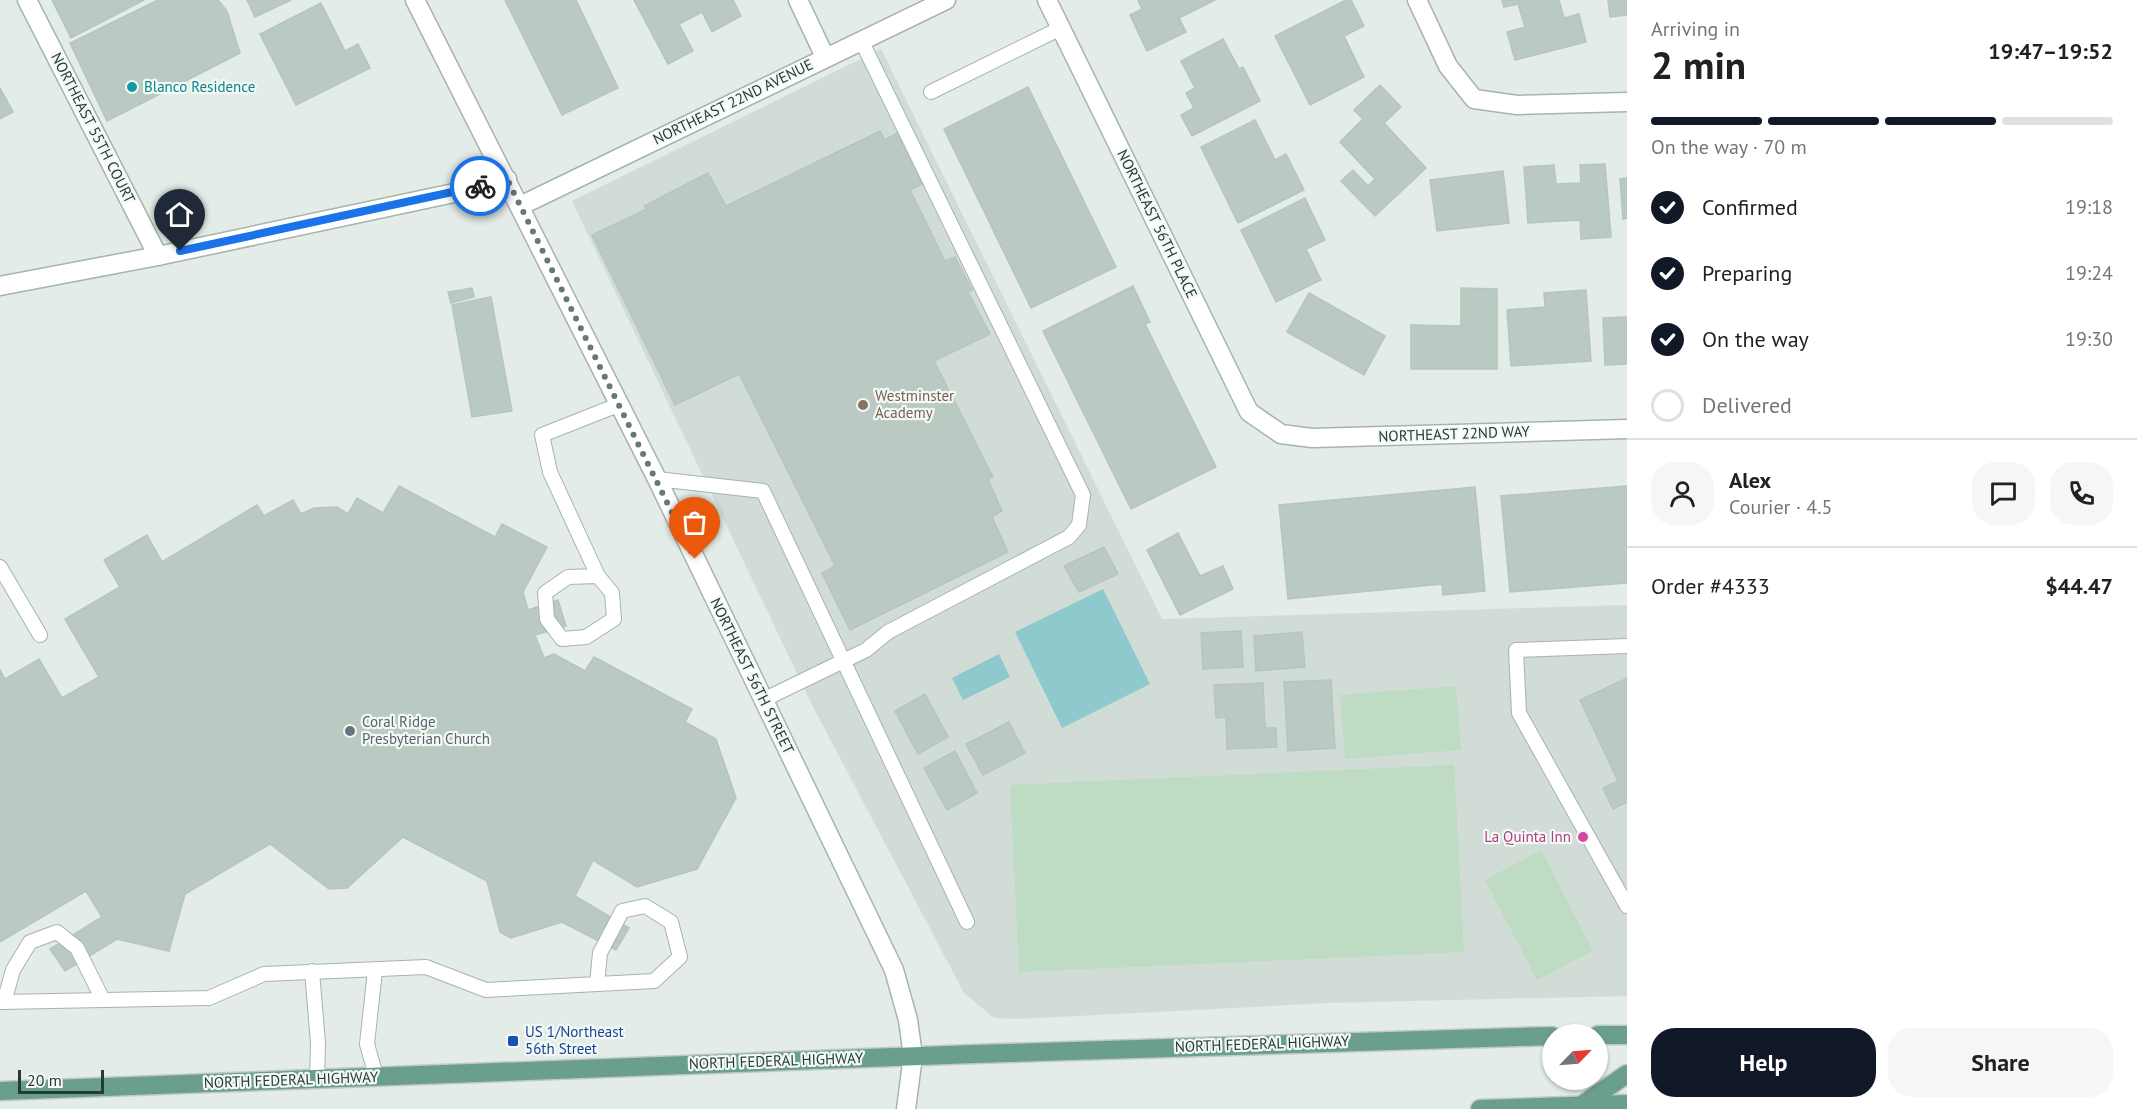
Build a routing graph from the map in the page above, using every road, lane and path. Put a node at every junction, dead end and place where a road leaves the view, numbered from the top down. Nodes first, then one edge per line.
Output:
1 (27, 0) edge
2 (415, 0) edge
3 (798, 0) edge
4 (946, 0) edge
5 (1047, 0) edge
6 (1417, 0) edge
7 (1061, 28) junction
8 (861, 40) junction
9 (825, 57) junction
10 (931, 92) dead end
11 (1627, 102) edge
12 (507, 179) junction
13 (520, 206) junction
14 (158, 256) junction
15 (0, 286) edge
16 (618, 405) junction
17 (1627, 429) edge
18 (1281, 434) joint
19 (657, 479) junction
20 (0, 567) edge
21 (598, 576) junction
22 (40, 635) dead end
23 (1627, 646) edge
24 (845, 662) junction
25 (763, 700) junction
26 (1627, 906) edge
27 (967, 922) dead end
28 (312, 971) junction
29 (375, 971) junction
30 (597, 984) junction
31 (103, 1000) junction
32 (2, 1002) edge
33 (1608, 1035) edge
34 (1627, 1035) edge
35 (1542, 1036) edge
36 (913, 1056) junction
37 (1627, 1074) edge
38 (376, 1076) junction
39 (317, 1078) junction
40 (0, 1091) edge
41 (1627, 1104) edge
42 (1582, 1105) junction
43 (906, 1109) edge
44 (1480, 1109) edge

1 - 14 street, NORTHEAST 55TH COURT
2 - 12 street, NORTHEAST 56TH STREET
3 - 9 street
4 - 8 street, NORTHEAST 22ND AVENUE
5 - 7 street, NORTHEAST 56TH PLACE
6 - 11 street
7 - 10 lane
7 - 18 street, NORTHEAST 56TH PLACE
8 - 9 street, NORTHEAST 22ND AVENUE
8 - 24 lane
9 - 13 street, NORTHEAST 22ND AVENUE
12 - 13 street, NORTHEAST 56TH STREET
12 - 14 street
13 - 16 street, NORTHEAST 56TH STREET
14 - 15 street
16 - 19 street, NORTHEAST 56TH STREET
16 - 21 lane
17 - 18 street, NORTHEAST 22ND WAY
19 - 24 lane
19 - 25 street, NORTHEAST 56TH STREET
20 - 22 lane
21 - 21 lane
23 - 26 lane
24 - 25 lane
24 - 27 lane
25 - 36 street, NORTHEAST 56TH STREET
28 - 29 lane
28 - 31 lane
28 - 39 lane
29 - 30 lane
29 - 38 lane
30 - 30 lane
31 - 32 lane
31 - 32 lane
33 - 34 main road
35 - 36 main road, NORTH FEDERAL HIGHWAY
36 - 38 main road, NORTH FEDERAL HIGHWAY
36 - 43 street, NORTHEAST 56TH STREET
37 - 42 main road
38 - 39 main road, NORTH FEDERAL HIGHWAY
39 - 40 main road, NORTH FEDERAL HIGHWAY
41 - 42 main road
42 - 44 main road

